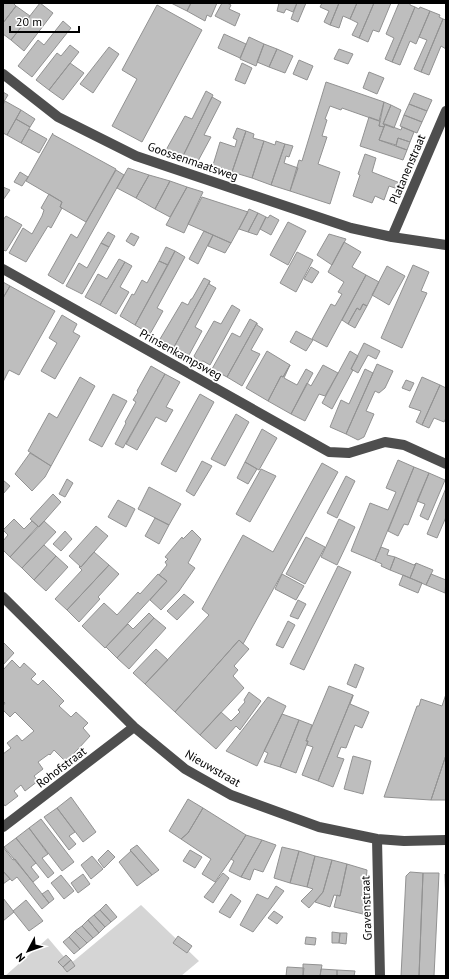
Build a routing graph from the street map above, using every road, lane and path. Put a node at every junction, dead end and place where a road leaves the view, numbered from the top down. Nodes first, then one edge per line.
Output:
1 (3, 74) edge
2 (446, 111) edge
3 (392, 237) junction
4 (446, 245) edge
5 (3, 270) edge
6 (446, 464) edge
7 (3, 597) edge
8 (134, 727) junction
9 (3, 827) edge
10 (377, 839) junction
11 (446, 840) edge
12 (380, 976) edge

1 - 3 street, Goossenmaatsweg
2 - 3 street, Platanenstraat
3 - 4 street, Goossenmaatsweg
5 - 6 street, Prinsenkampsweg
7 - 8 street, Nieuwstraat
8 - 9 street, Rohofstraat
8 - 10 street, Nieuwstraat
10 - 11 street, Nieuwstraat
10 - 12 street, Gravenstraat

